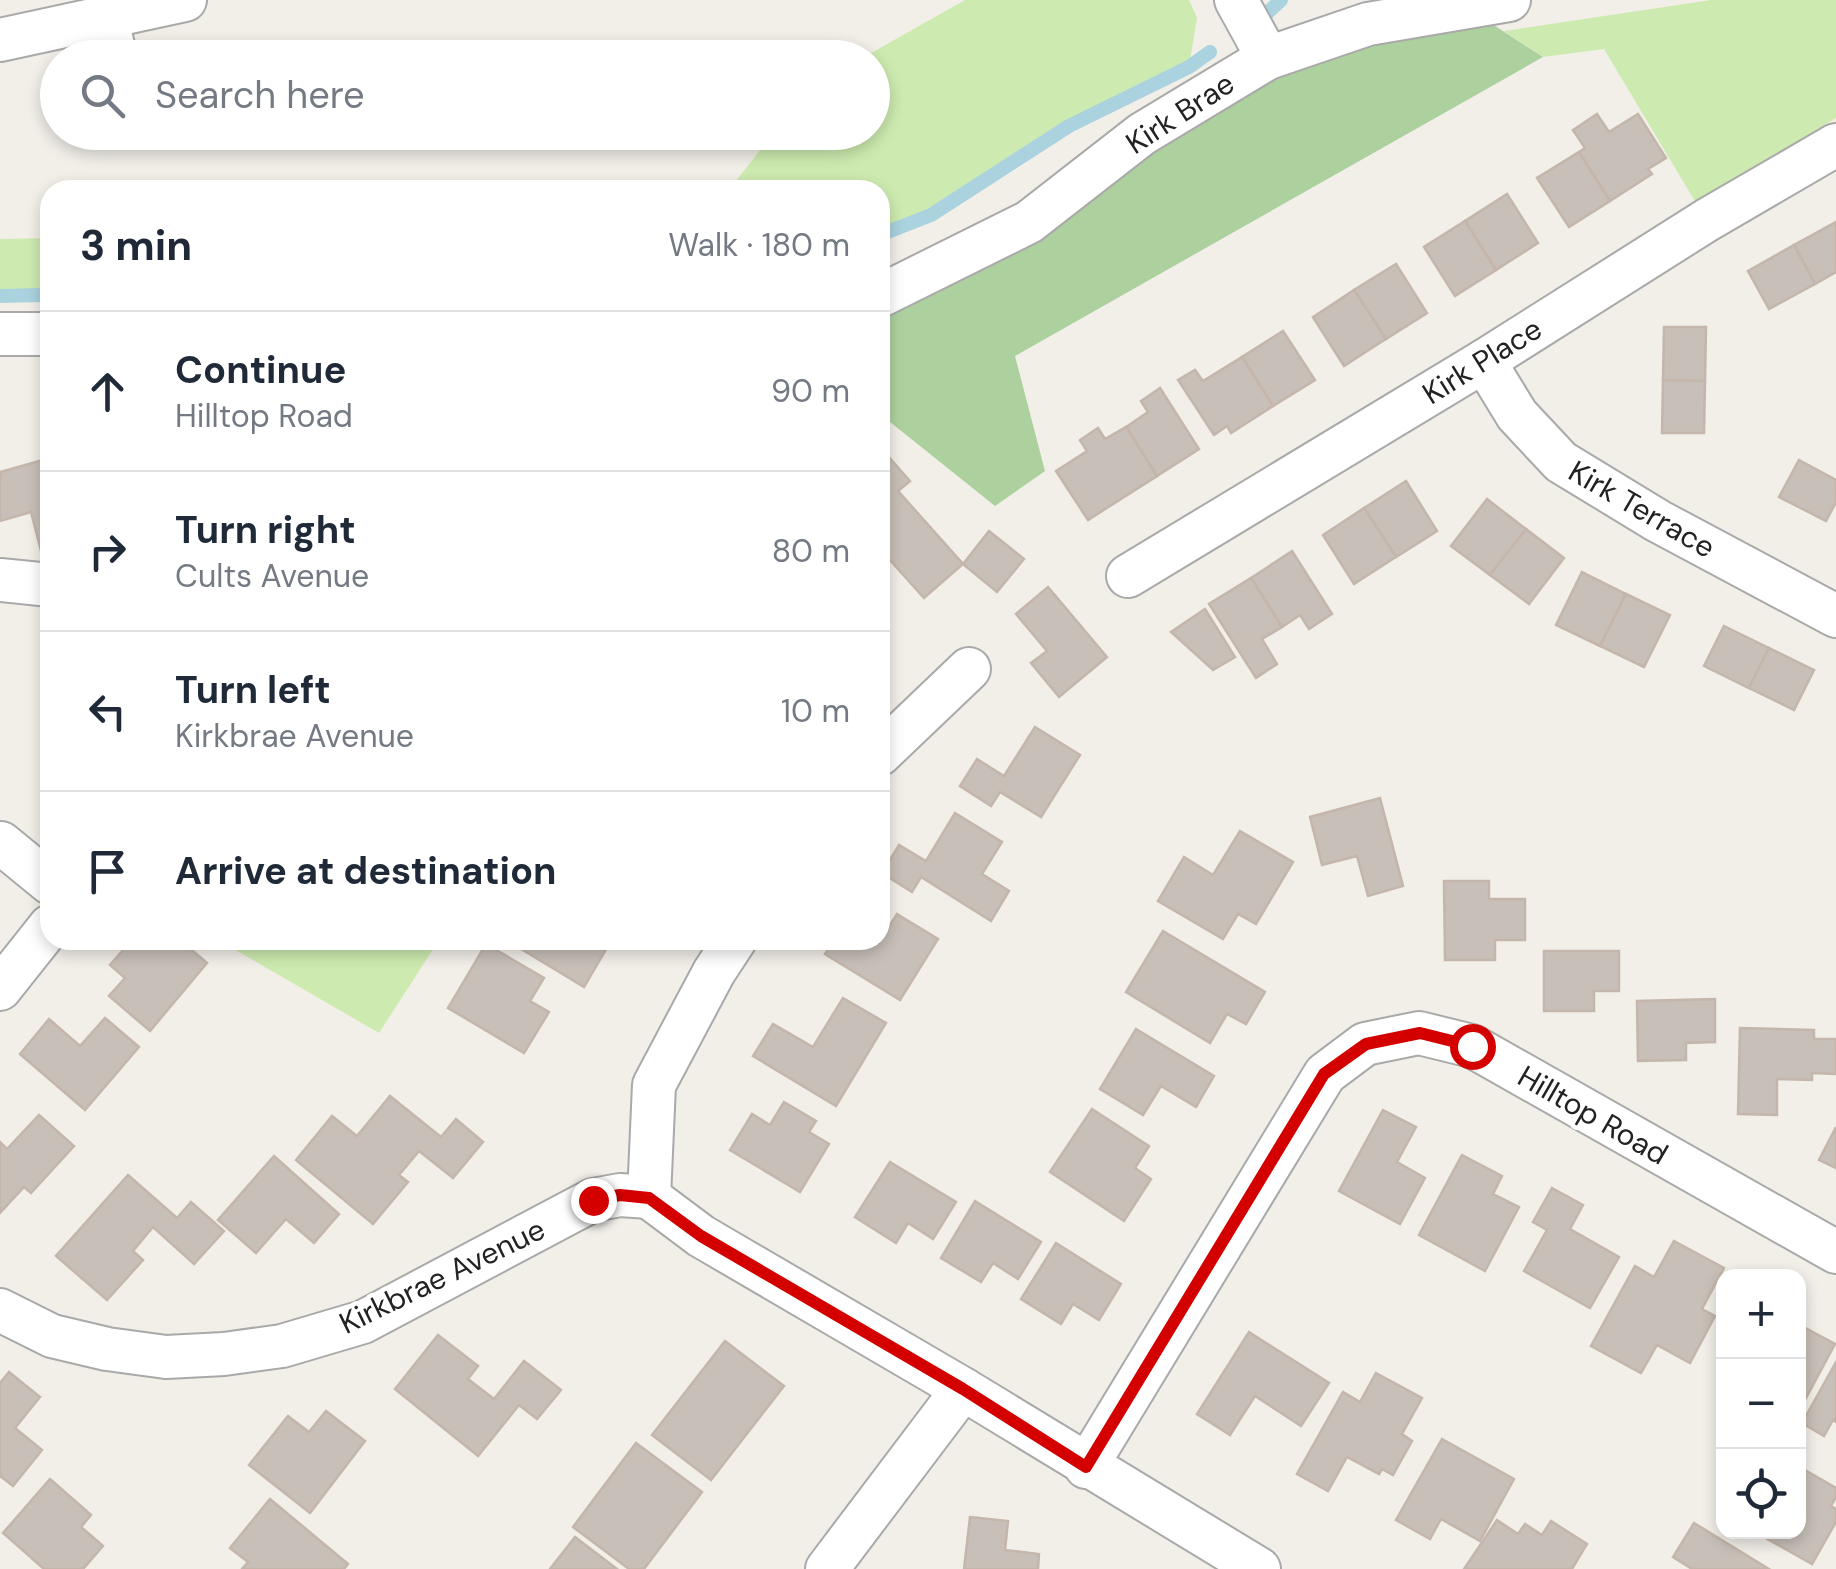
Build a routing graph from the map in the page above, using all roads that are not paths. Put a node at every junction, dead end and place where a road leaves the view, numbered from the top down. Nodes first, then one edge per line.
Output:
1 (185, 0) edge
2 (1236, 0) edge
3 (1509, 0) edge
4 (106, 16) junction
5 (0, 40) edge
6 (112, 40) edge
7 (1268, 58) junction
8 (1836, 146) edge
9 (890, 291) edge
10 (0, 334) edge
11 (40, 334) edge
12 (1484, 361) junction
13 (1128, 576) dead end
14 (0, 580) edge
15 (40, 584) edge
16 (1836, 616) edge
17 (969, 668) dead end
18 (890, 744) edge
19 (0, 843) edge
20 (40, 875) edge
21 (40, 939) edge
22 (729, 950) edge
23 (0, 989) edge
24 (649, 1198) junction
25 (1836, 1252) edge
26 (0, 1310) edge
27 (963, 1389) junction
28 (1086, 1467) junction
29 (827, 1569) edge
30 (1259, 1569) edge

1 - 4 street
2 - 7 street
3 - 7 street, Kirk Brae
4 - 5 street
4 - 6 street
7 - 9 street, Kirk Brae
8 - 12 street, Kirk Place
10 - 11 street
12 - 13 street, Kirk Place
12 - 16 street, Kirk Terrace
14 - 15 street
17 - 18 street
19 - 20 street
21 - 23 street
22 - 24 street
24 - 26 street, Kirkbrae Avenue
24 - 27 street
25 - 28 street, Hilltop Road
27 - 28 street
27 - 29 street
28 - 30 street

